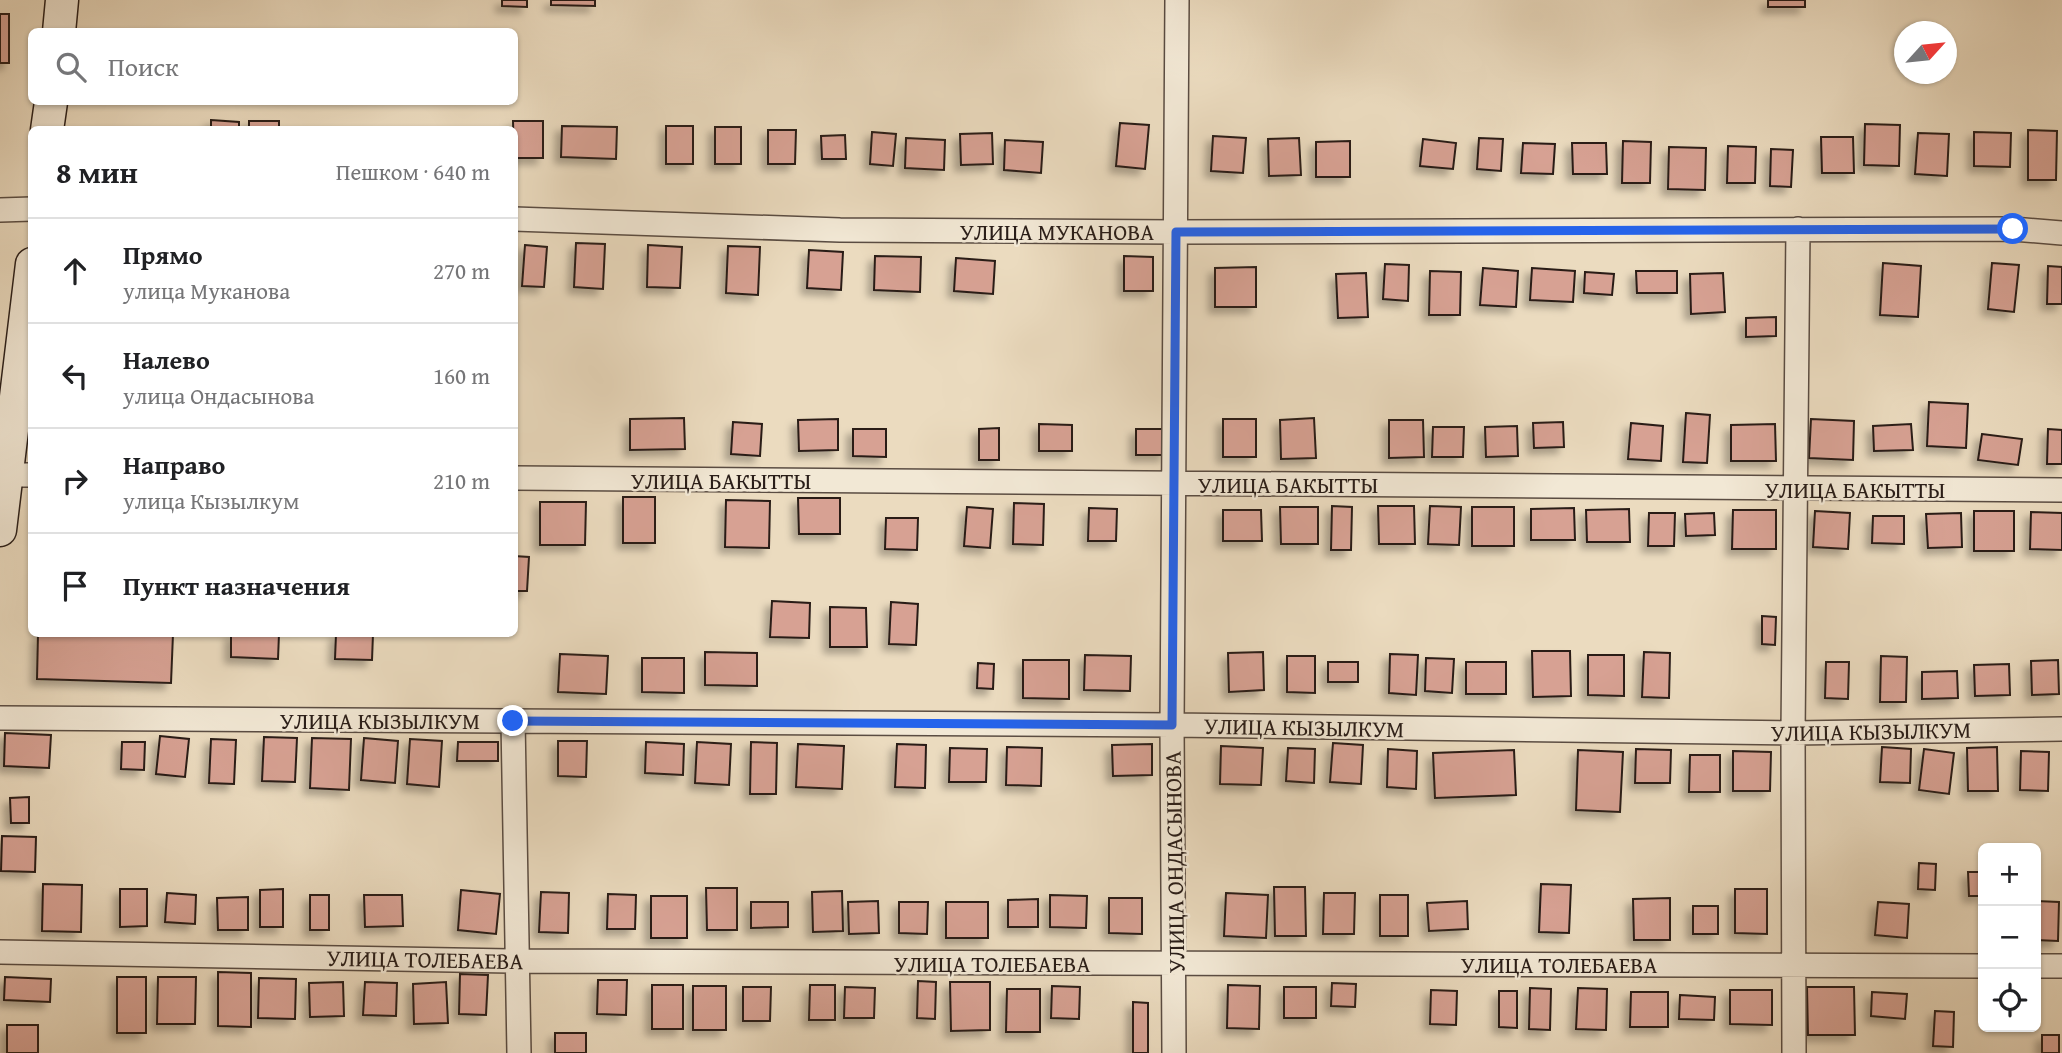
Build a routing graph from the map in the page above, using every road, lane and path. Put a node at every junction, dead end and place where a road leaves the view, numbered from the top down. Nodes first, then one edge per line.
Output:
1 (62, 0) edge
2 (1177, 0) edge
3 (59, 28) edge
4 (51, 105) edge
5 (48, 126) edge
6 (0, 209) edge
7 (28, 209) edge
8 (518, 219) edge
9 (1798, 229) junction
10 (1176, 232) junction
11 (2062, 233) edge
12 (28, 306) edge
13 (12, 475) edge
14 (518, 478) edge
15 (1175, 483) junction
16 (1796, 488) junction
17 (2062, 490) edge
18 (0, 530) edge
19 (0, 718) edge
20 (513, 721) junction
21 (1172, 725) junction
22 (2062, 729) edge
23 (1793, 733) junction
24 (0, 952) edge
25 (517, 961) junction
26 (1175, 963) junction
27 (1794, 965) junction
28 (1978, 966) edge
29 (2041, 966) edge
30 (2062, 966) edge
31 (519, 1053) edge
32 (1174, 1053) edge
33 (1794, 1053) edge

1 - 3 street
2 - 10 street, УЛИЦА ОНДАСЫНОВА
4 - 5 street
6 - 7 street
8 - 10 street, УЛИЦА МУКАНОВА
9 - 10 street, УЛИЦА МУКАНОВА
9 - 11 street, УЛИЦА МУКАНОВА
9 - 16 street
10 - 15 street, УЛИЦА ОНДАСЫНОВА
12 - 13 street
13 - 18 street
14 - 15 street, УЛИЦА БАКЫТТЫ
15 - 16 street, УЛИЦА БАКЫТТЫ
15 - 21 street, УЛИЦА ОНДАСЫНОВА
16 - 17 street, УЛИЦА БАКЫТТЫ
16 - 23 street
19 - 20 street, УЛИЦА КЫЗЫЛКУМ
20 - 21 street, УЛИЦА КЫЗЫЛКУМ
20 - 25 street
21 - 23 street, УЛИЦА КЫЗЫЛКУМ
21 - 26 street, УЛИЦА ОНДАСЫНОВА
22 - 23 street, УЛИЦА КЫЗЫЛКУМ
23 - 27 street
24 - 25 street, УЛИЦА ТОЛЕБАЕВА
25 - 26 street, УЛИЦА ТОЛЕБАЕВА
25 - 31 street
26 - 27 street, УЛИЦА ТОЛЕБАЕВА
26 - 32 street, УЛИЦА ОНДАСЫНОВА
27 - 28 street, УЛИЦА ТОЛЕБАЕВА
27 - 33 street
29 - 30 street

